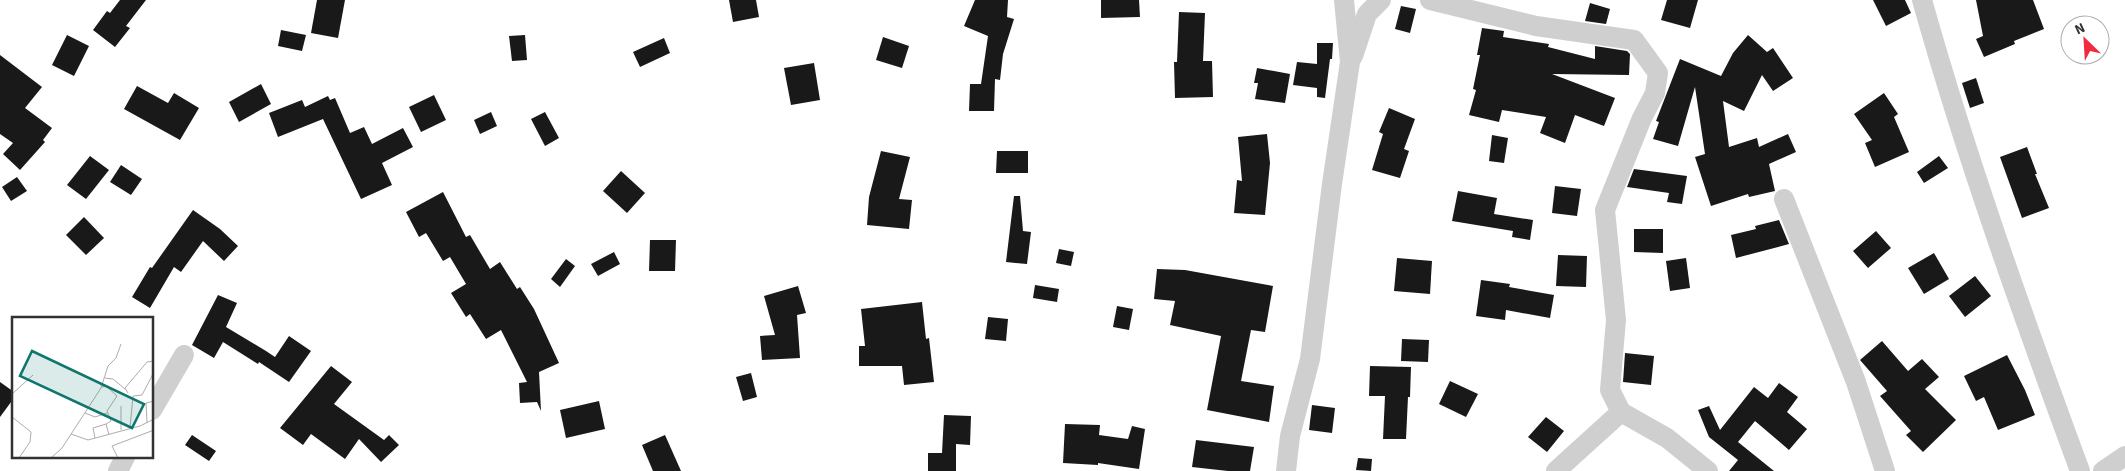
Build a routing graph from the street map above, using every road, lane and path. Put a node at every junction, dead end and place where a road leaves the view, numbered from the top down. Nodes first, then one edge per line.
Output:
1 (1344, 0) edge
2 (1381, 0) edge
3 (1430, 0) edge
4 (1922, 0) edge
5 (1350, 62) junction
6 (1784, 198) dead end
7 (184, 355) dead end
8 (154, 407) edge
9 (1621, 412) junction
10 (2125, 456) edge
11 (124, 458) edge
12 (118, 471) edge
13 (1286, 471) edge
14 (1556, 471) edge
15 (1708, 471) edge
16 (1885, 471) edge
17 (2080, 471) edge
18 (2103, 471) edge

1 - 5 street
2 - 5 street
3 - 9 street
4 - 17 street
5 - 13 street
6 - 16 street
7 - 8 street
9 - 14 street
9 - 15 street
10 - 18 street
11 - 12 street

